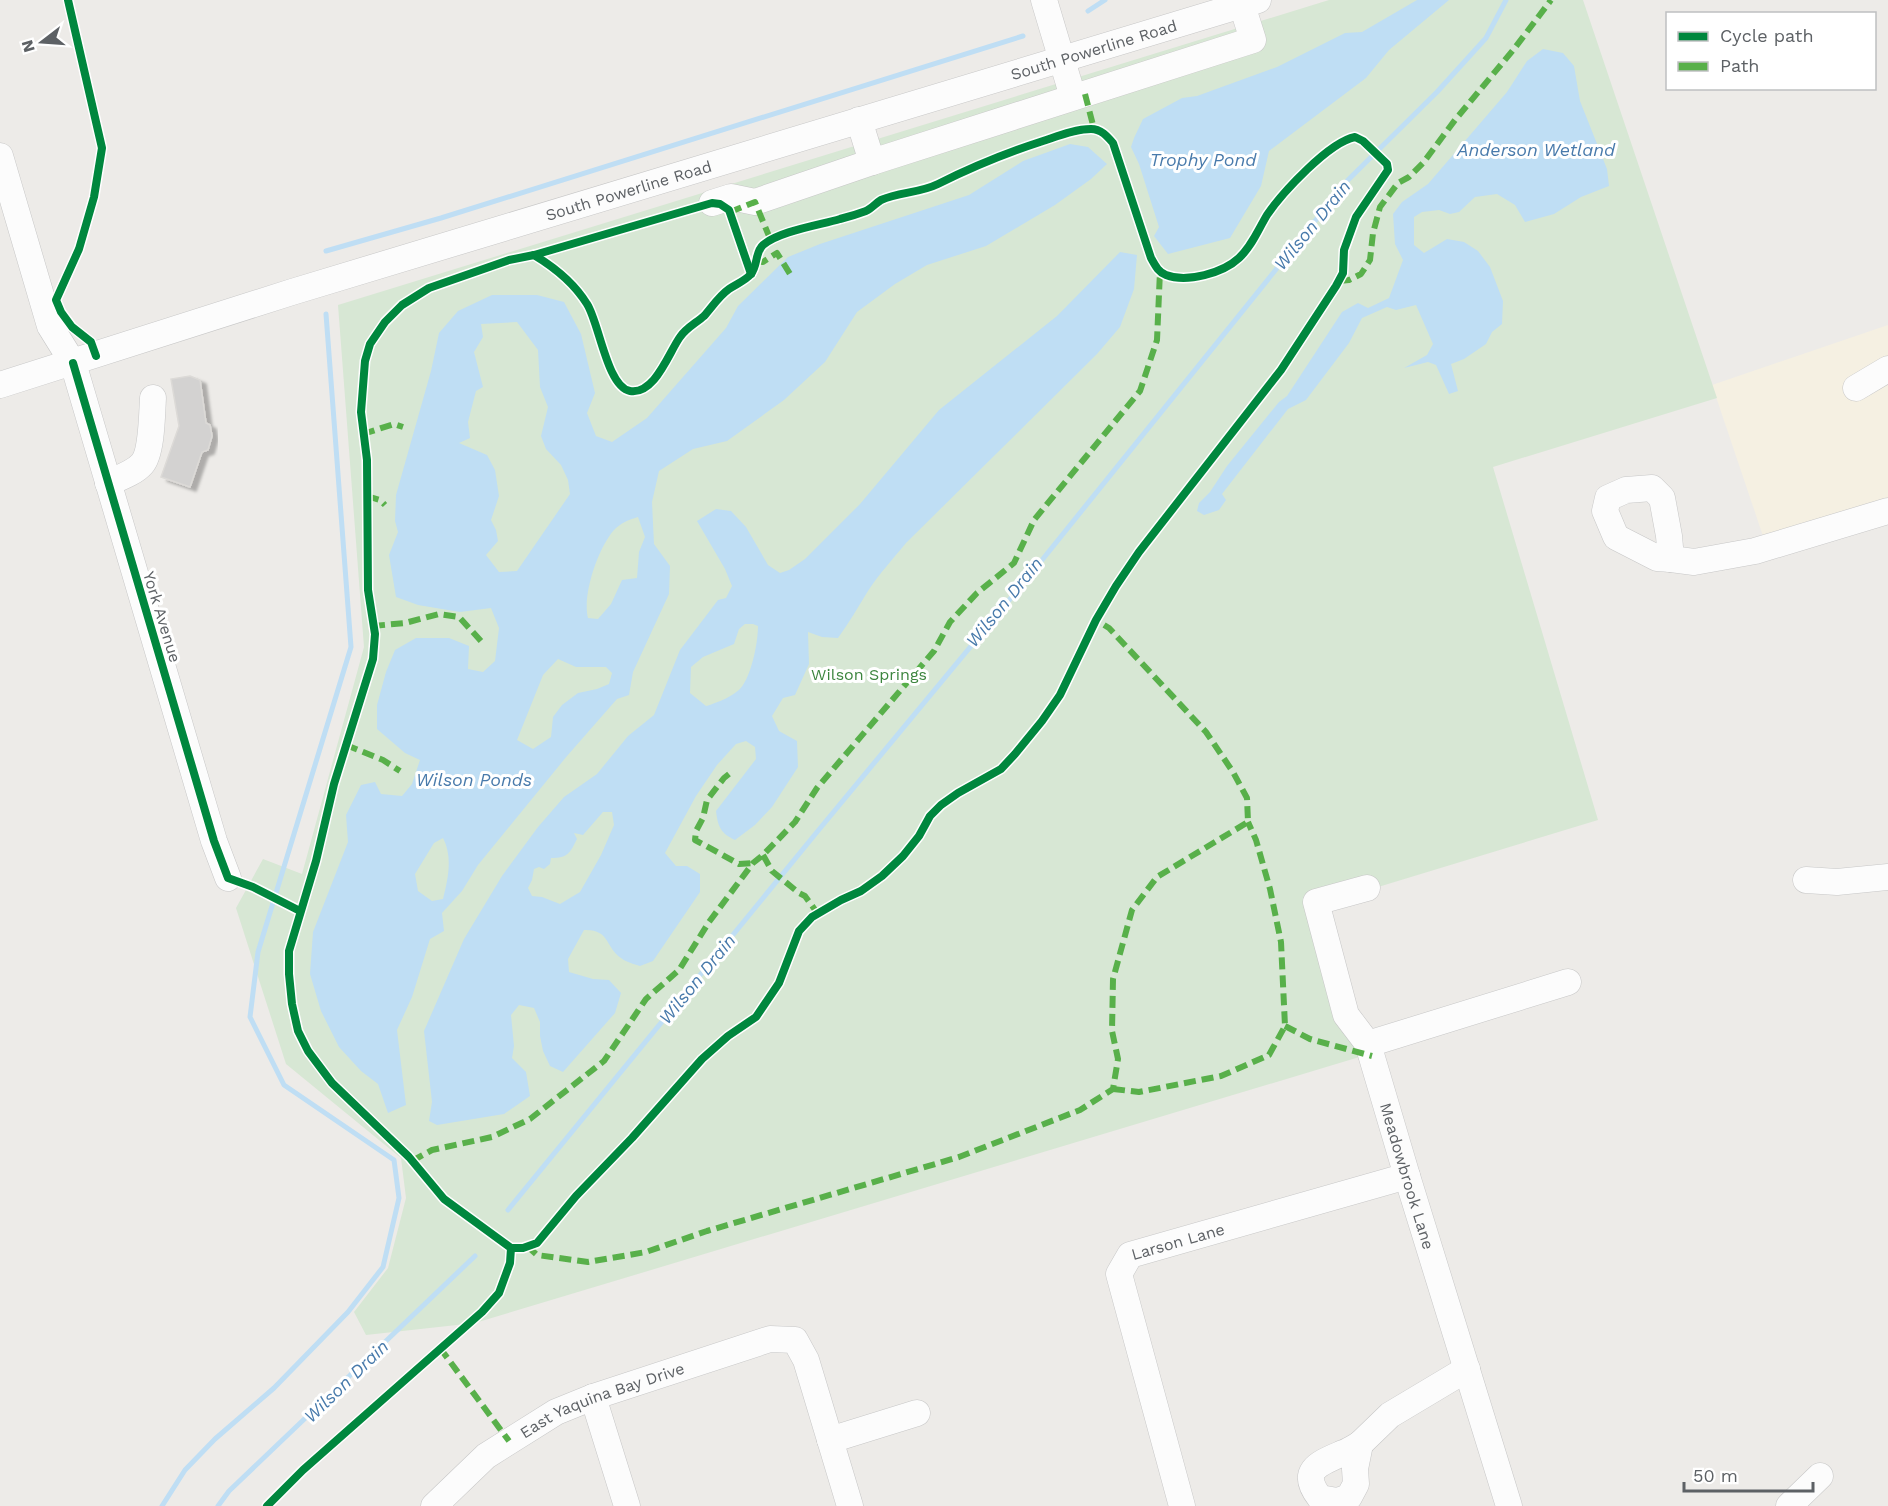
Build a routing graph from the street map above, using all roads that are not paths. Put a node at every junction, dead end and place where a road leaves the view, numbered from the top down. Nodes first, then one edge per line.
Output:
1 (1044, 0) edge
2 (1250, 2) edge
3 (1061, 59) junction
4 (1073, 97) junction
5 (859, 120) junction
6 (0, 156) edge
7 (872, 162) junction
8 (712, 202) dead end
9 (73, 363) junction
10 (1888, 369) edge
11 (0, 385) edge
12 (1856, 388) dead end
13 (153, 398) dead end
14 (108, 483) junction
15 (1888, 511) edge
16 (1671, 560) dead end
17 (1888, 877) edge
18 (228, 878) dead end
19 (1806, 880) dead end
20 (1367, 888) dead end
21 (1568, 982) dead end
22 (1368, 1044) junction
23 (1407, 1176) junction
24 (1467, 1369) junction
25 (593, 1397) junction
26 (917, 1413) dead end
27 (830, 1440) junction
28 (1360, 1444) dead end
29 (1820, 1476) dead end
30 (434, 1506) edge
31 (627, 1506) edge
32 (850, 1506) edge
33 (1182, 1506) edge
34 (1509, 1506) edge
35 (1789, 1506) edge

1 - 3 street
2 - 3 street, South Powerline Road
2 - 4 street
3 - 4 street
3 - 5 street, South Powerline Road
4 - 7 street
5 - 7 street
5 - 9 street, South Powerline Road
6 - 9 street, York Avenue
7 - 8 street
9 - 11 street, South Powerline Road
9 - 14 street, York Avenue
10 - 12 street
13 - 14 street
14 - 18 street, York Avenue
15 - 16 street
17 - 19 street
20 - 22 street
21 - 22 street
22 - 23 street, Meadowbrook Lane
23 - 24 street, Meadowbrook Lane
23 - 33 street, Larson Lane
24 - 28 street
24 - 34 street, Meadowbrook Lane
25 - 27 street, East Yaquina Bay Drive
25 - 30 street, East Yaquina Bay Drive
25 - 31 street
26 - 27 street
27 - 32 street
29 - 35 street

